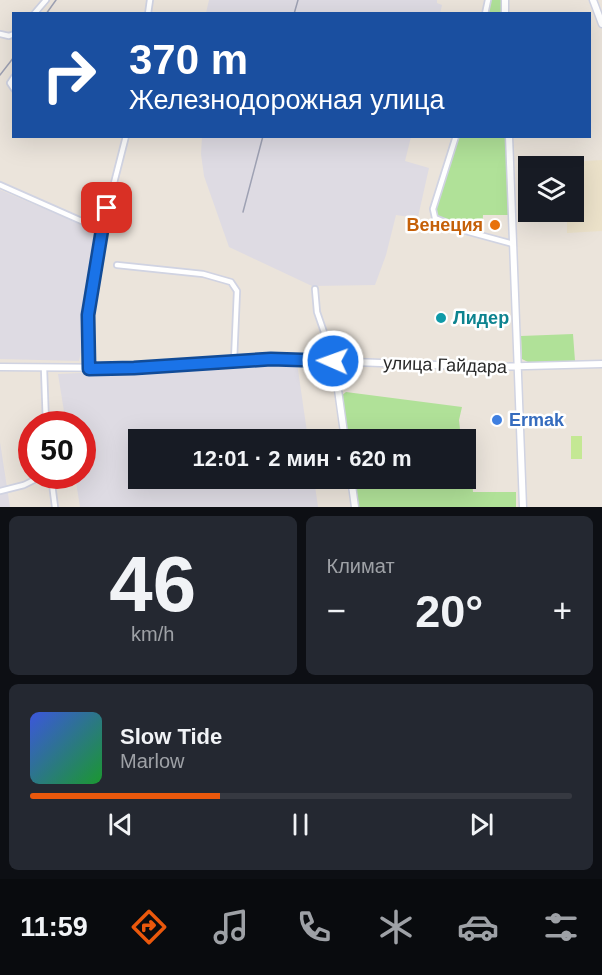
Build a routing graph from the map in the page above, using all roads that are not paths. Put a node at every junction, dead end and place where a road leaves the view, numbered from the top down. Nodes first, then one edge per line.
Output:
1 (46, 0) edge
2 (593, 0) edge
3 (36, 12) edge
4 (602, 24) edge
5 (124, 138) edge
6 (455, 138) edge
7 (509, 138) edge
8 (0, 185) edge
9 (102, 230) junction
10 (513, 244) junction
11 (117, 265) dead end
12 (315, 289) dead end
13 (234, 361) junction
14 (333, 361) junction
15 (602, 364) edge
16 (0, 367) edge
17 (517, 367) junction
18 (44, 368) junction
19 (89, 369) junction
20 (46, 411) edge
21 (344, 429) edge
22 (18, 486) edge
23 (53, 489) edge
24 (353, 489) edge
25 (0, 490) edge
26 (55, 507) edge
27 (355, 507) edge
28 (523, 507) edge

1 - 3 street
2 - 4 main road
5 - 9 street
6 - 10 street
7 - 10 main road
8 - 9 street
9 - 19 street
10 - 17 main road
11 - 13 street
12 - 14 street
13 - 14 main road, улица Гайдара
13 - 19 main road, улица Гайдара
14 - 17 main road, улица Гайдара
14 - 21 main road
15 - 17 main road, улица Гайдара
16 - 18 main road, улица Гайдара
17 - 28 main road
18 - 19 main road, улица Гайдара
18 - 20 street
22 - 25 street
23 - 26 street
24 - 27 main road

